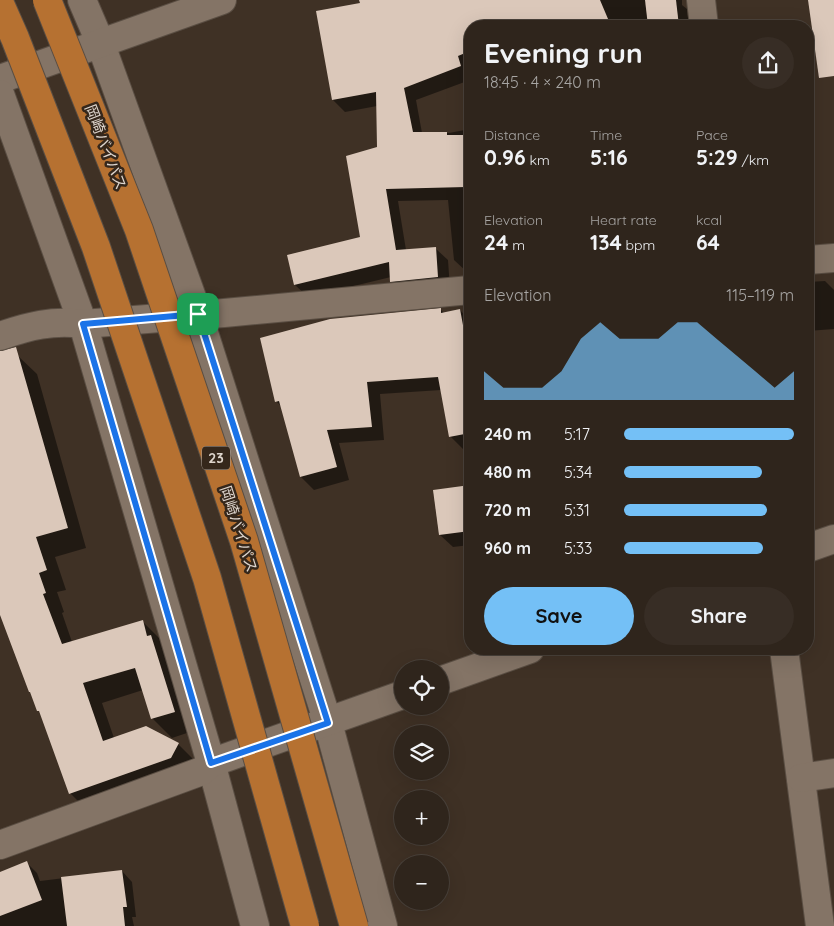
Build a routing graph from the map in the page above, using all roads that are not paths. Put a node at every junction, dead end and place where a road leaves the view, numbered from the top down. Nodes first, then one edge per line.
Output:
1 (47, 0) edge
2 (82, 0) edge
3 (222, 0) edge
4 (702, 0) edge
5 (0, 4) edge
6 (704, 20) edge
7 (100, 42) junction
8 (0, 79) edge
9 (0, 94) edge
10 (834, 258) edge
11 (814, 260) edge
12 (464, 291) edge
13 (198, 314) junction
14 (83, 324) junction
15 (0, 336) edge
16 (834, 539) edge
17 (814, 546) edge
18 (513, 655) edge
19 (785, 655) edge
20 (449, 678) edge
21 (394, 698) edge
22 (328, 723) junction
23 (211, 763) junction
24 (834, 773) edge
25 (801, 778) junction
26 (0, 845) edge
27 (256, 926) edge
28 (305, 926) edge
29 (354, 926) edge
30 (383, 926) edge
31 (820, 926) edge

1 - 29 highway, 岡崎バイパス / 23, bridge
2 - 7 street
3 - 7 street
4 - 6 street
5 - 28 highway, bridge
7 - 8 street
7 - 13 street
9 - 14 street
10 - 11 street
12 - 13 street
13 - 14 street
13 - 22 street
14 - 15 street
14 - 23 street
16 - 17 street
18 - 20 street
19 - 25 street
21 - 22 street
22 - 23 street
22 - 30 street
23 - 26 street
23 - 27 street
24 - 25 street
25 - 31 street

